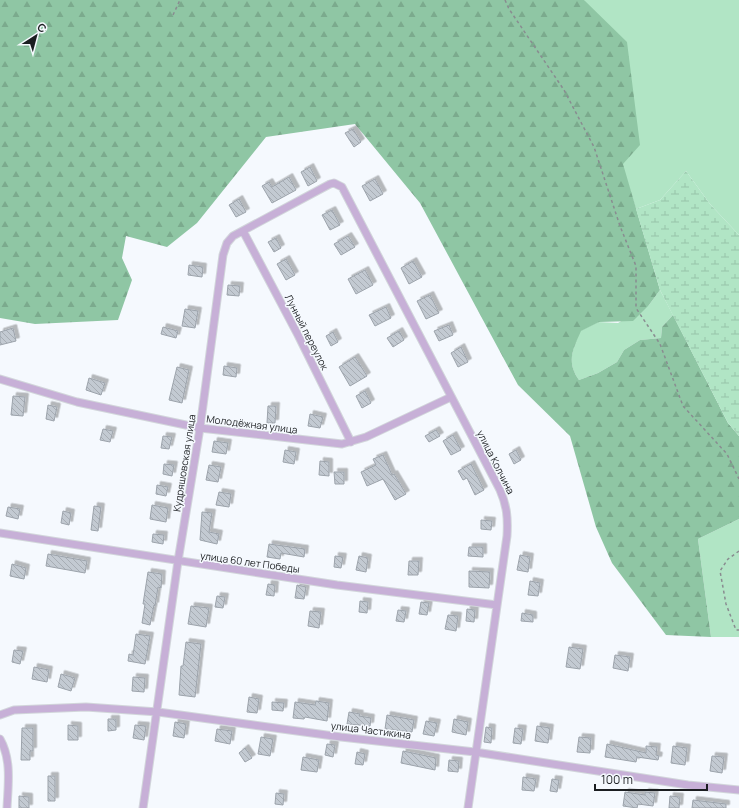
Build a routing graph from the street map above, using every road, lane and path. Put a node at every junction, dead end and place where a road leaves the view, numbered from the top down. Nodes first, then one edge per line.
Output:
1 (180, 0) edge
2 (505, 0) edge
3 (173, 15) dead end
4 (334, 183) joint
5 (243, 231) junction
6 (0, 379) edge
7 (451, 398) junction
8 (200, 428) junction
9 (351, 442) junction
10 (739, 479) edge
11 (0, 533) edge
12 (739, 552) edge
13 (178, 561) junction
14 (497, 605) junction
15 (739, 630) edge
16 (158, 712) junction
17 (0, 714) edge
18 (0, 739) edge
19 (475, 752) junction
20 (739, 790) edge
21 (7, 808) edge
22 (144, 808) edge
23 (468, 808) edge

1 - 3 path
2 - 10 path
4 - 5 street, Кудряшовская улица
4 - 7 street, улица Колчина
5 - 8 street, Кудряшовская улица
5 - 9 street, Лунный переулок
6 - 8 street, Молодёжная улица
7 - 9 street, Молодёжная улица
7 - 14 street, улица Колчина
8 - 9 street, Молодёжная улица
8 - 13 street, Кудряшовская улица
11 - 13 street, улица 60 лет Победы
12 - 15 path
13 - 14 street, улица 60 лет Победы
13 - 16 street, Кудряшовская улица
14 - 19 street, улица Колчина
16 - 17 street, улица Частикина
16 - 19 street, улица Частикина
16 - 22 street, Кудряшовская улица
18 - 21 street
19 - 20 street, улица Частикина
19 - 23 street, улица Колчина

